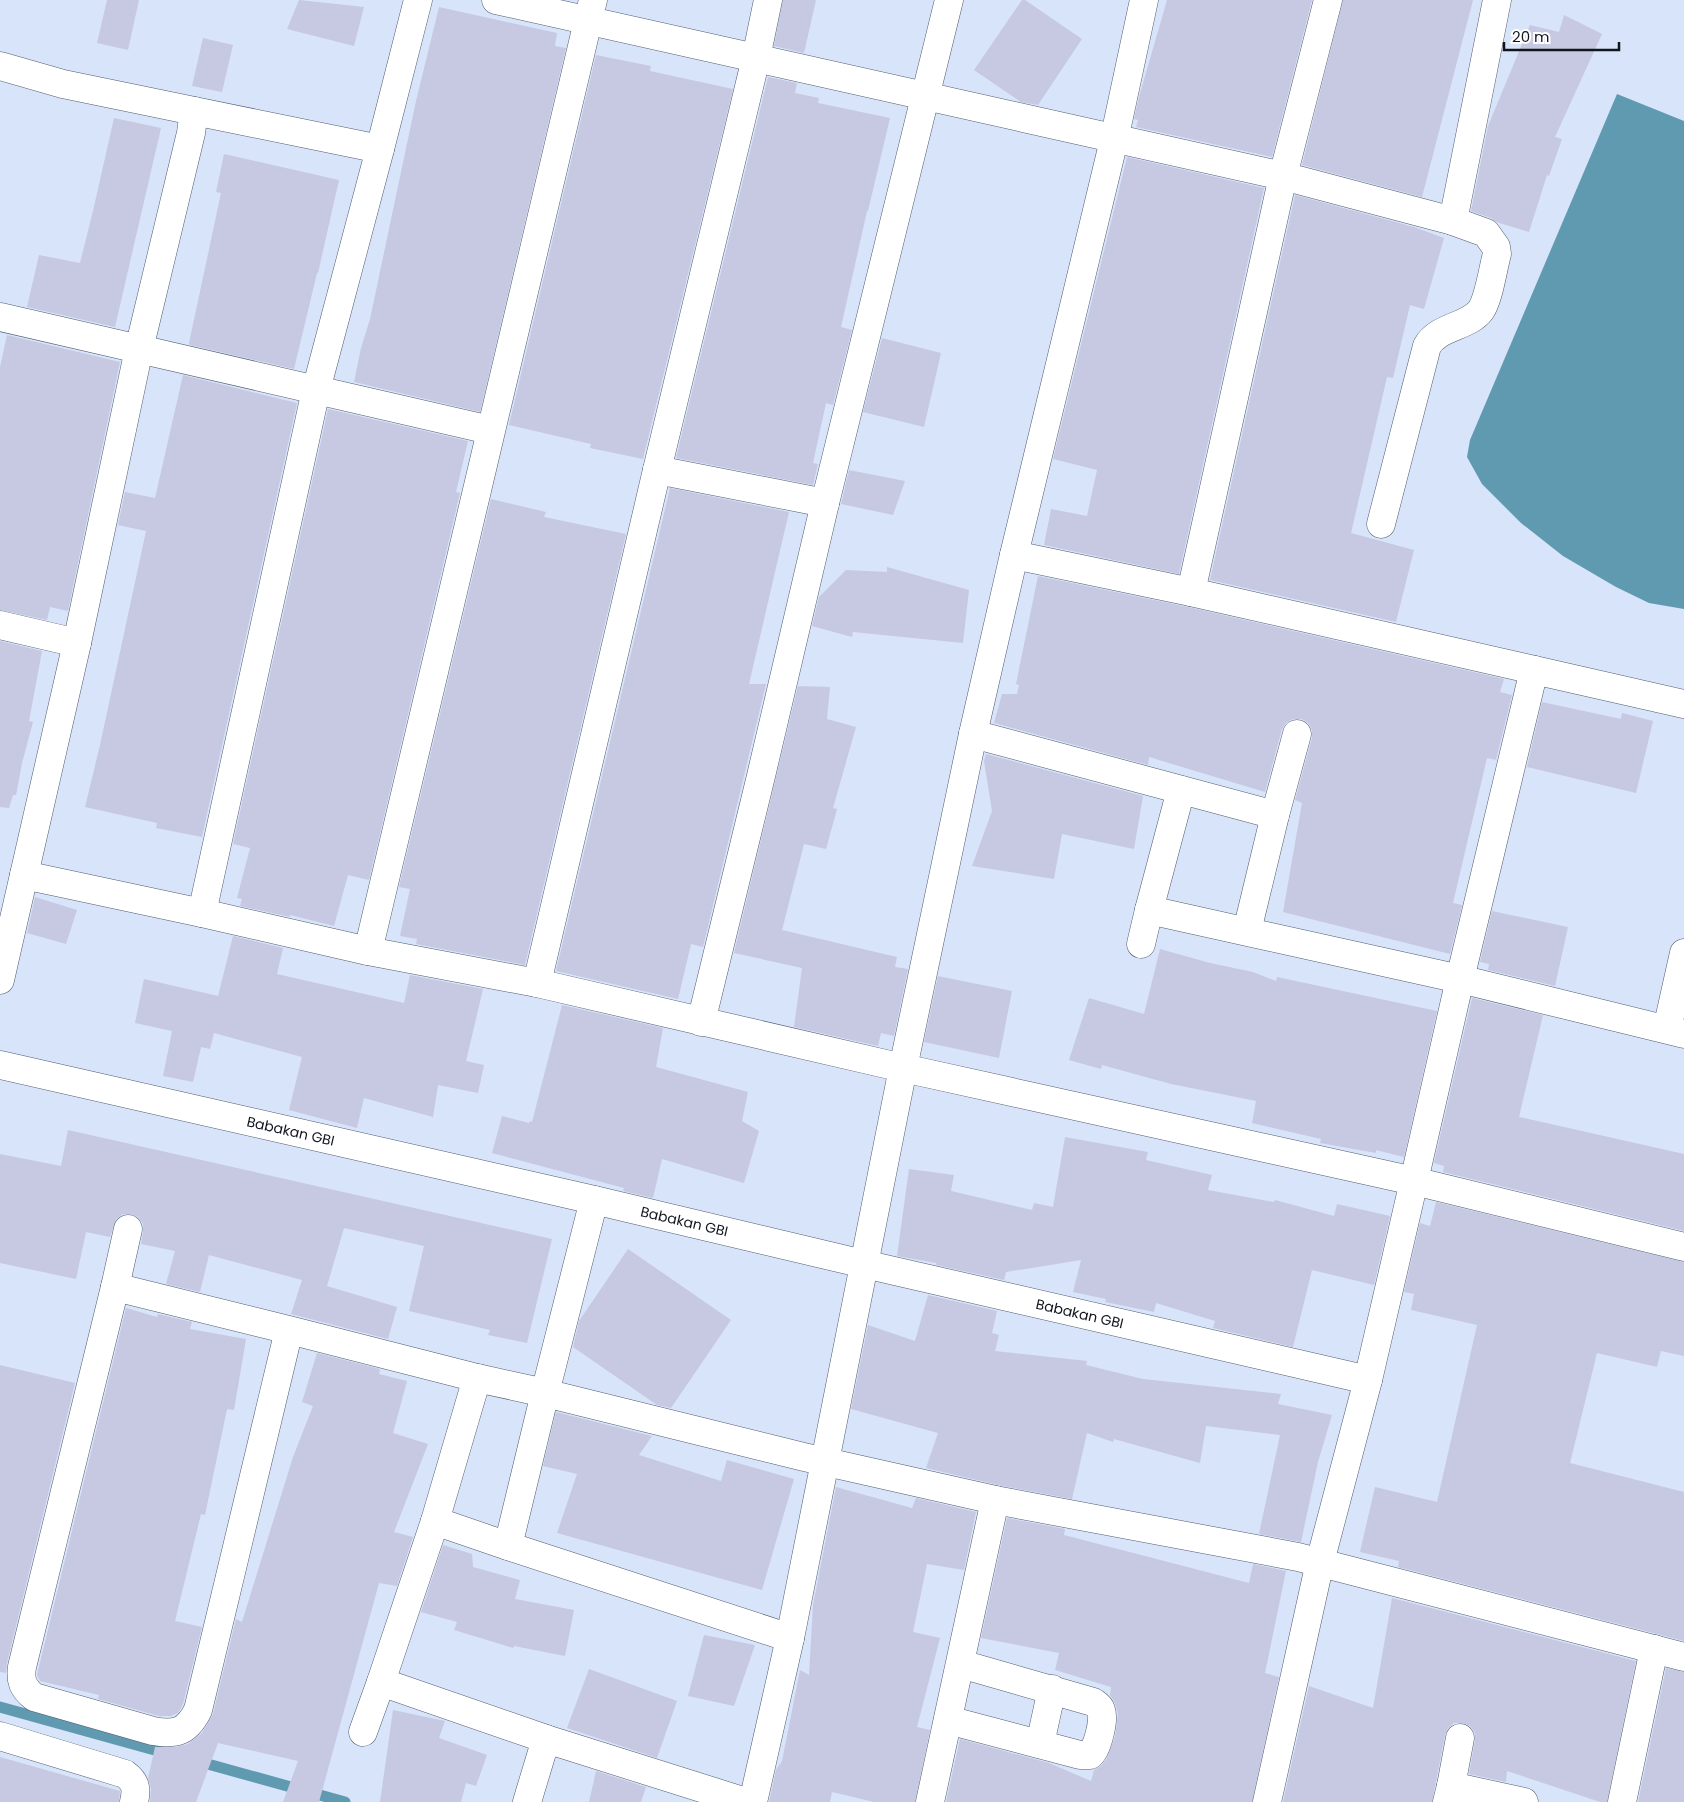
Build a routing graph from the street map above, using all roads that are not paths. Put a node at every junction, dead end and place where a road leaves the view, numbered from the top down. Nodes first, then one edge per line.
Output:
1 (418, 0) edge
2 (496, 0) edge
3 (768, 0) edge
4 (949, 0) edge
5 (1144, 0) edge
6 (1328, 0) edge
7 (1497, 0) edge
8 (591, 10) edge
9 (756, 58) junction
10 (0, 66) edge
11 (925, 97) junction
12 (194, 111) junction
13 (1114, 140) junction
14 (380, 149) junction
15 (1283, 176) junction
16 (1452, 221) junction
17 (0, 317) edge
18 (139, 349) junction
19 (316, 390) junction
20 (490, 430) junction
21 (657, 470) junction
22 (825, 503) junction
23 (1381, 524) dead end
24 (1014, 555) junction
25 (1191, 592) junction
26 (0, 625) edge
27 (77, 643) junction
28 (1534, 670) junction
29 (1684, 704) edge
30 (973, 734) junction
31 (1297, 734) dead end
32 (1181, 790) junction
33 (1275, 815) junction
34 (24, 875) junction
35 (1149, 910) junction
36 (202, 913) junction
37 (1247, 931) junction
38 (1141, 944) dead end
39 (368, 951) junction
40 (1684, 953) edge
41 (1460, 979) junction
42 (0, 980) edge
43 (537, 983) junction
44 (701, 1022) junction
45 (1675, 1031) edge
46 (0, 1064) edge
47 (903, 1068) junction
48 (1414, 1181) junction
49 (594, 1200) junction
50 (128, 1229) dead end
51 (1684, 1246) edge
52 (864, 1264) junction
53 (115, 1287) junction
54 (289, 1330) junction
55 (477, 1378) junction
56 (1368, 1380) junction
57 (545, 1393) junction
58 (826, 1462) junction
59 (995, 1500) junction
60 (436, 1520) junction
61 (508, 1546) junction
62 (1320, 1562) junction
63 (790, 1638) junction
64 (1654, 1650) junction
65 (1684, 1657) edge
66 (961, 1664) junction
67 (381, 1682) junction
68 (1052, 1689) junction
69 (948, 1720) junction
70 (363, 1732) dead end
71 (0, 1736) edge
72 (1460, 1738) dead end
73 (546, 1739) junction
74 (1040, 1744) junction
75 (1449, 1794) edge
76 (134, 1802) edge
77 (527, 1802) edge
78 (746, 1802) edge
79 (753, 1802) edge
80 (930, 1802) edge
81 (1267, 1802) edge
82 (1524, 1802) edge
83 (1622, 1802) edge

1 - 14 street
2 - 8 street
3 - 9 street
4 - 11 street
5 - 13 street
6 - 15 street
7 - 16 street
8 - 9 street
8 - 20 street
9 - 11 street
9 - 21 street
10 - 12 street
11 - 13 street
11 - 22 street
12 - 14 street
12 - 18 street
13 - 15 street
13 - 24 street
14 - 19 street
15 - 16 street
15 - 25 street
16 - 23 street
17 - 18 street
18 - 19 street
18 - 27 street
19 - 20 street
19 - 36 street
20 - 39 street
21 - 22 street
21 - 43 street
22 - 44 street
24 - 25 street
24 - 30 street
25 - 28 street
26 - 27 street
27 - 34 street
28 - 29 street
28 - 41 street
30 - 32 street
30 - 47 street
31 - 33 street
32 - 33 street
32 - 35 street
33 - 37 street
34 - 36 street
34 - 42 street
35 - 37 street
35 - 38 street
36 - 39 street
37 - 41 street
39 - 43 street
40 - 45 street
41 - 45 street
41 - 48 street
43 - 44 street
44 - 47 street
46 - 49 street, Babakan GBI
47 - 48 street
47 - 52 street
48 - 51 street
48 - 56 street
49 - 52 street, Babakan GBI
49 - 57 street
50 - 53 street
52 - 56 street, Babakan GBI
52 - 58 street
53 - 54 street
53 - 54 street
54 - 55 street
55 - 57 street
55 - 60 street
56 - 62 street
57 - 58 street
57 - 61 street
58 - 59 street
58 - 63 street
59 - 62 street
59 - 66 street
60 - 61 street
60 - 67 street
61 - 63 street
62 - 64 street
62 - 81 street
63 - 79 street
64 - 65 street
64 - 83 street
66 - 68 street
66 - 69 street
67 - 70 street
67 - 73 street
68 - 74 street
68 - 74 street
69 - 74 street
69 - 80 street
71 - 76 street
72 - 75 street
73 - 77 street
73 - 78 street
75 - 82 street

